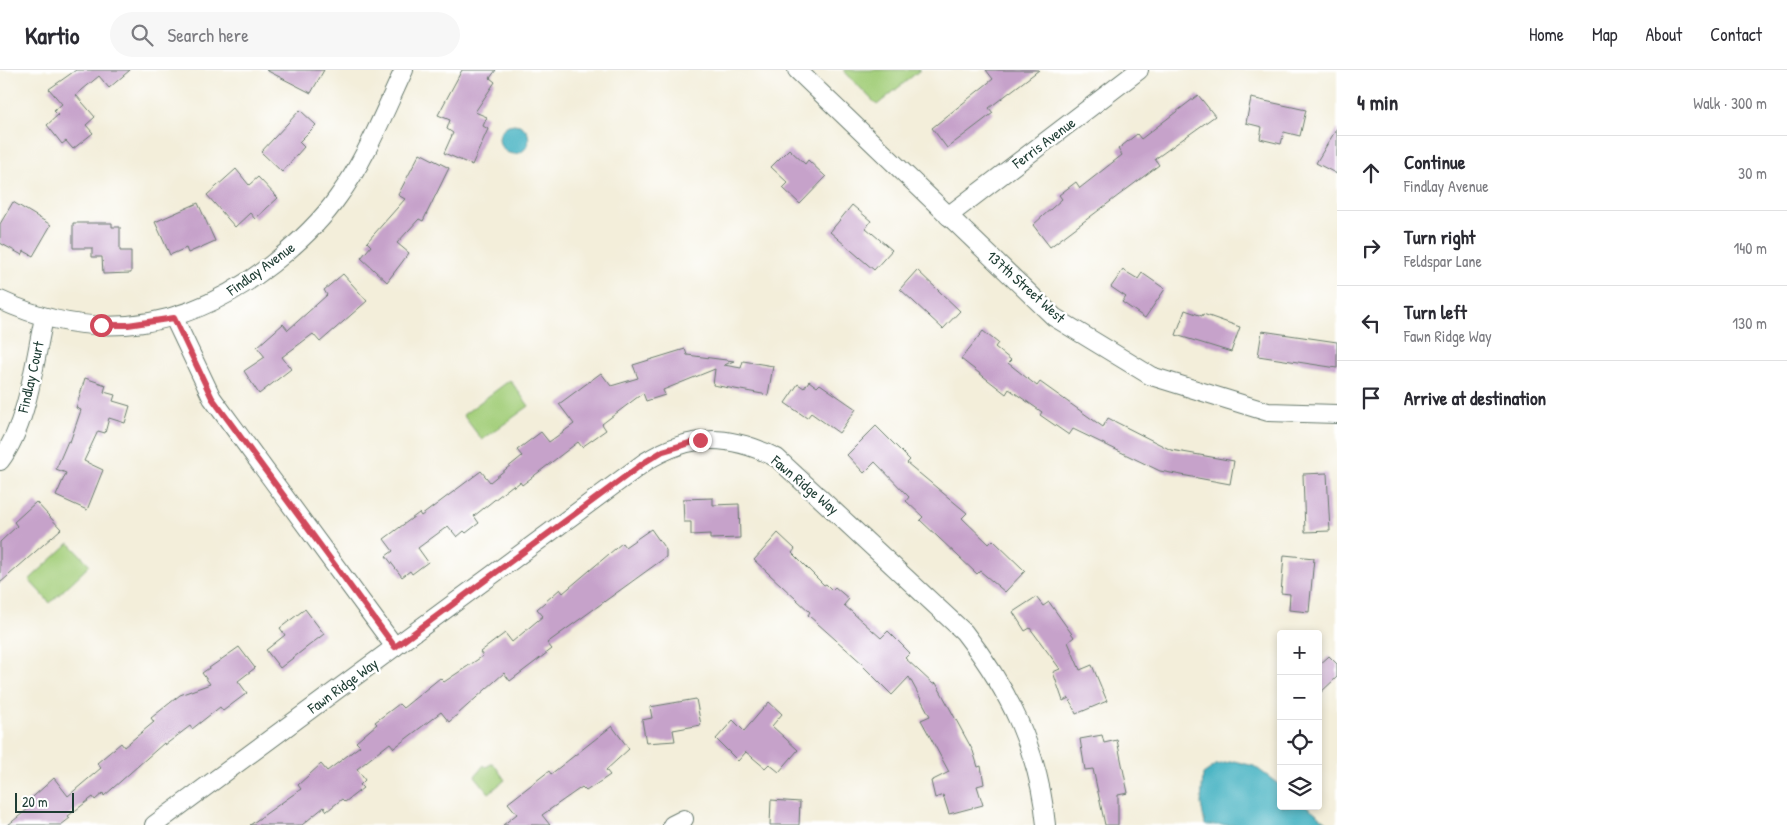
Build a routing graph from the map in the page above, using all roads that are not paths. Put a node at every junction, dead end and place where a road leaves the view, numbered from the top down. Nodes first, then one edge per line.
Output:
1 (404, 70) edge
2 (797, 70) edge
3 (1139, 70) edge
4 (948, 216) junction
5 (0, 300) edge
6 (44, 318) junction
7 (174, 318) junction
8 (1337, 414) edge
9 (0, 461) edge
10 (395, 647) junction
11 (154, 825) edge
12 (1046, 825) edge

1 - 7 street, Findlay Avenue
2 - 4 street, 137th Street West
3 - 4 street, Ferris Avenue
4 - 8 street, 137th Street West
5 - 6 street, Findlay Avenue
6 - 7 street, Findlay Avenue
6 - 9 street, Findlay Court
7 - 10 street
10 - 11 street, Fawn Ridge Way
10 - 12 street, Fawn Ridge Way

